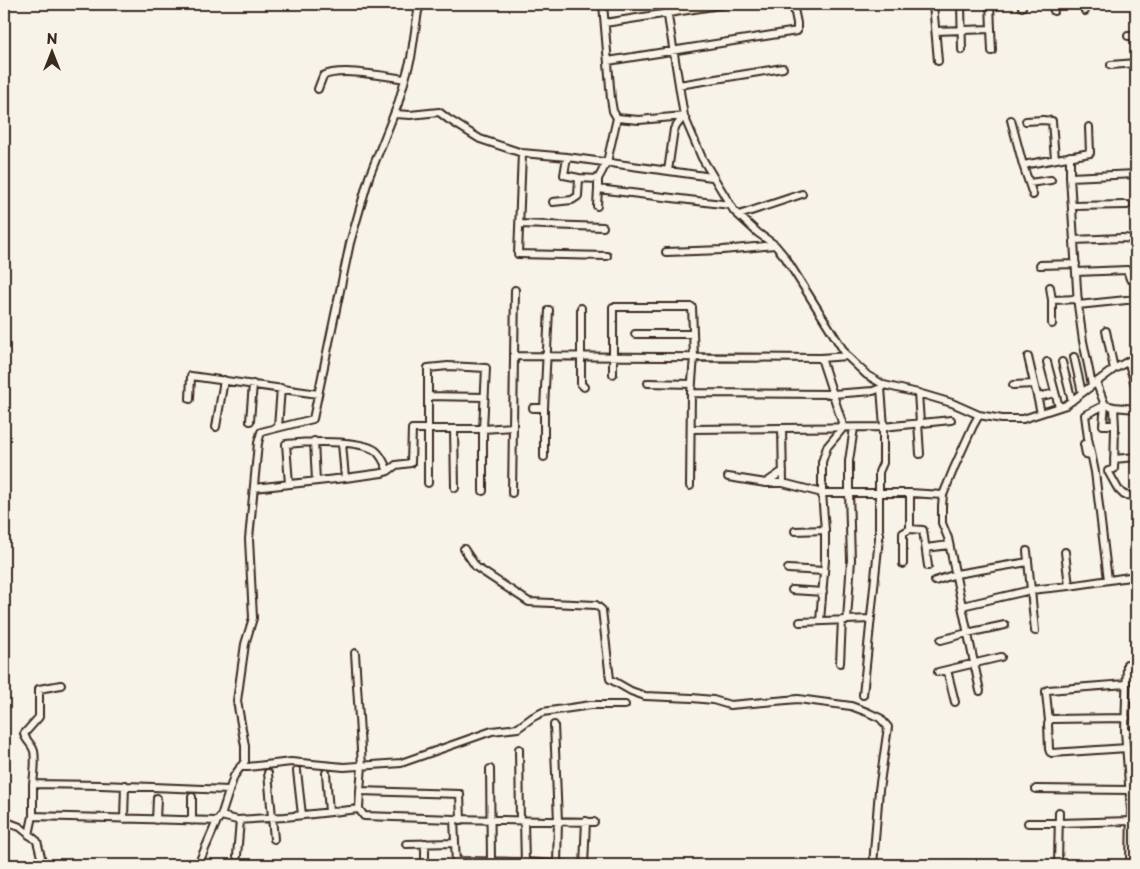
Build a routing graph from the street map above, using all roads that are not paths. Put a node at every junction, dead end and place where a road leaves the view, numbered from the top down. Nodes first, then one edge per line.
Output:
1 (422, 4) edge
2 (603, 4) edge
3 (666, 4) edge
4 (726, 4) edge
5 (793, 4) edge
6 (933, 4) edge
7 (961, 4) edge
8 (990, 4) edge
9 (702, 6) edge
10 (668, 14) junction
11 (605, 23) junction
12 (991, 29) junction
13 (961, 30) junction
14 (936, 31) junction
15 (1128, 36) dead end
16 (1136, 36) edge
17 (674, 50) junction
18 (962, 50) dead end
19 (992, 51) dead end
20 (608, 61) junction
21 (938, 61) dead end
22 (1136, 63) edge
23 (1111, 64) dead end
24 (783, 68) dead end
25 (405, 79) junction
26 (679, 85) junction
27 (318, 89) dead end
28 (394, 114) junction
29 (684, 116) junction
30 (617, 118) junction
31 (1011, 120) dead end
32 (1026, 121) dead end
33 (1089, 126) dead end
34 (522, 153) junction
35 (1070, 156) junction
36 (567, 157) junction
37 (1054, 159) junction
38 (607, 162) junction
39 (1023, 164) junction
40 (668, 171) junction
41 (1136, 174) edge
42 (712, 177) junction
43 (1070, 177) junction
44 (579, 178) junction
45 (598, 179) junction
46 (1050, 180) dead end
47 (1029, 183) junction
48 (598, 189) junction
49 (802, 194) dead end
50 (1033, 195) dead end
51 (553, 202) dead end
52 (730, 205) junction
53 (1127, 205) dead end
54 (597, 206) dead end
55 (1072, 206) junction
56 (740, 215) junction
57 (520, 224) junction
58 (602, 227) dead end
59 (1136, 239) edge
60 (1074, 240) junction
61 (774, 245) junction
62 (666, 252) dead end
63 (607, 256) dead end
64 (1076, 264) junction
65 (1040, 265) dead end
66 (1076, 272) junction
67 (1135, 279) edge
68 (1050, 287) dead end
69 (515, 290) dead end
70 (1136, 299) edge
71 (1052, 300) junction
72 (1078, 302) junction
73 (581, 308) dead end
74 (549, 310) dead end
75 (1052, 324) dead end
76 (1106, 331) dead end
77 (635, 334) dead end
78 (693, 334) junction
79 (514, 356) junction
80 (847, 356) junction
81 (547, 357) junction
82 (581, 357) junction
83 (613, 357) junction
84 (694, 357) junction
85 (1028, 357) dead end
86 (1074, 357) dead end
87 (821, 358) junction
88 (1134, 358) edge
89 (1047, 362) dead end
90 (1062, 362) dead end
91 (1114, 369) junction
92 (612, 374) dead end
93 (224, 380) junction
94 (648, 383) dead end
95 (253, 384) junction
96 (692, 384) junction
97 (1034, 384) junction
98 (1094, 384) junction
99 (1013, 385) dead end
100 (584, 387) dead end
101 (883, 387) junction
102 (281, 388) junction
103 (1136, 389) edge
104 (691, 393) junction
105 (918, 393) junction
106 (1055, 393) junction
107 (1082, 393) junction
108 (318, 394) junction
109 (833, 394) junction
110 (428, 396) junction
111 (484, 397) junction
112 (1038, 397) junction
113 (190, 399) dead end
114 (1072, 401) junction
115 (1105, 405) junction
116 (1059, 407) junction
117 (1114, 407) junction
118 (533, 408) dead end
119 (544, 408) junction
120 (1136, 409) edge
121 (1041, 413) junction
122 (980, 415) junction
123 (951, 420) dead end
124 (250, 421) dead end
125 (919, 423) junction
126 (1115, 426) junction
127 (216, 427) dead end
128 (513, 427) junction
129 (884, 427) junction
130 (278, 428) junction
131 (782, 428) junction
132 (843, 428) junction
133 (854, 428) junction
134 (428, 429) junction
135 (454, 429) junction
136 (483, 429) junction
137 (691, 429) junction
138 (314, 441) junction
139 (342, 443) junction
140 (1084, 444) dead end
141 (920, 454) dead end
142 (1091, 455) junction
143 (544, 457) dead end
144 (1136, 457) edge
145 (1114, 459) junction
146 (388, 471) junction
147 (783, 471) junction
148 (1108, 471) junction
149 (1095, 472) junction
150 (728, 476) dead end
151 (345, 478) junction
152 (316, 481) junction
153 (428, 483) dead end
154 (766, 483) junction
155 (783, 483) junction
156 (289, 484) junction
157 (690, 486) dead end
158 (254, 488) junction
159 (455, 488) dead end
160 (483, 491) dead end
161 (849, 492) junction
162 (512, 493) dead end
163 (822, 493) junction
164 (878, 493) junction
165 (910, 493) junction
166 (943, 495) junction
167 (1135, 496) edge
168 (1136, 506) edge
169 (910, 529) junction
170 (825, 530) junction
171 (796, 531) dead end
172 (949, 545) junction
173 (926, 548) junction
174 (464, 550) dead end
175 (1027, 551) dead end
176 (1065, 552) dead end
177 (1028, 562) junction
178 (903, 564) dead end
179 (928, 566) dead end
180 (788, 569) dead end
181 (824, 571) junction
182 (956, 574) junction
183 (1136, 576) edge
184 (935, 580) dead end
185 (1108, 580) junction
186 (1069, 586) junction
187 (792, 590) dead end
188 (1031, 590) junction
189 (823, 592) junction
190 (962, 606) junction
191 (870, 619) junction
192 (844, 620) junction
193 (820, 621) junction
194 (800, 622) dead end
195 (1006, 625) dead end
196 (1035, 631) dead end
197 (967, 633) junction
198 (941, 640) dead end
199 (355, 653) dead end
200 (1001, 657) dead end
201 (840, 663) dead end
202 (974, 663) junction
203 (1136, 663) edge
204 (947, 670) junction
205 (938, 672) dead end
206 (1126, 684) junction
207 (60, 685) dead end
208 (980, 691) dead end
209 (863, 695) dead end
210 (955, 702) dead end
211 (624, 705) dead end
212 (1126, 718) junction
213 (1049, 721) junction
214 (554, 725) dead end
215 (1136, 732) edge
216 (1125, 733) junction
217 (1127, 748) junction
218 (519, 749) dead end
219 (362, 766) junction
220 (240, 767) junction
221 (490, 769) dead end
222 (297, 771) dead end
223 (268, 773) dead end
224 (326, 773) dead end
225 (33, 784) junction
226 (125, 786) junction
227 (1036, 789) dead end
228 (229, 790) junction
229 (1130, 790) junction
230 (360, 791) junction
231 (192, 797) dead end
232 (157, 798) dead end
233 (359, 809) junction
234 (329, 812) junction
235 (1059, 812) dead end
236 (302, 815) junction
237 (33, 816) junction
238 (272, 818) junction
239 (124, 819) junction
240 (219, 819) junction
241 (156, 820) junction
242 (240, 820) junction
243 (458, 820) junction
244 (490, 820) junction
245 (522, 820) junction
246 (4, 821) edge
247 (192, 821) junction
248 (558, 821) junction
249 (1131, 822) junction
250 (1028, 823) dead end
251 (1059, 823) junction
252 (29, 835) junction
253 (274, 839) dead end
254 (455, 842) junction
255 (425, 843) junction
256 (406, 844) dead end
257 (237, 856) dead end
258 (491, 861) junction
259 (456, 863) edge
260 (525, 864) edge
261 (557, 864) junction
262 (43, 865) edge
263 (198, 865) edge
264 (425, 865) edge
265 (567, 865) edge
266 (584, 865) edge
267 (873, 865) edge
268 (950, 865) edge
269 (1006, 865) edge
270 (1058, 865) edge
271 (1130, 865) edge

1 - 25 street
2 - 11 street
3 - 10 street
4 - 9 street
5 - 17 street
6 - 14 street
7 - 13 street
8 - 12 street
9 - 10 street
10 - 11 street
10 - 17 street
11 - 20 street
12 - 13 street
12 - 19 street
13 - 14 street
13 - 18 street
14 - 21 street
15 - 16 street
17 - 20 street
17 - 26 street
20 - 30 street
22 - 23 street
24 - 26 street
25 - 27 street
25 - 28 street
26 - 29 street
28 - 34 street
28 - 108 street
29 - 30 street
29 - 40 street
29 - 42 street
30 - 38 street
31 - 39 street
32 - 37 street
33 - 35 street
34 - 36 street
34 - 57 street
35 - 37 street
35 - 43 street
36 - 38 street
36 - 44 street
37 - 39 street
38 - 40 street
38 - 45 street
39 - 47 street
40 - 42 street
41 - 43 street
42 - 52 street
43 - 55 street
44 - 45 street
44 - 51 street
45 - 48 street
46 - 47 street
47 - 50 street
48 - 52 street
48 - 54 street
49 - 56 street
52 - 56 street
53 - 55 street
55 - 60 street
56 - 61 street
57 - 58 street
57 - 63 street
59 - 60 street
60 - 64 street
61 - 62 street
61 - 80 street
64 - 65 street
64 - 66 street
66 - 67 street
66 - 72 street
67 - 70 street
68 - 71 street
69 - 79 street
70 - 72 street
71 - 72 street
71 - 75 street
72 - 98 street
73 - 82 street
74 - 81 street
76 - 91 street
77 - 78 street
78 - 83 street
78 - 84 street
79 - 81 street
79 - 128 street
80 - 87 street
80 - 101 street
81 - 82 street
81 - 119 street
82 - 83 street
82 - 100 street
83 - 84 street
83 - 92 street
84 - 87 street
84 - 96 street
85 - 97 street
86 - 107 street
87 - 109 street
88 - 91 street
88 - 103 street
89 - 106 street
90 - 114 street
91 - 98 street
93 - 95 street
93 - 113 street
93 - 127 street
94 - 96 street
95 - 102 street
95 - 124 street
96 - 104 street
97 - 99 street
97 - 112 street
98 - 107 street
98 - 115 street
101 - 105 street
101 - 109 street
101 - 129 street
102 - 108 street
102 - 130 street
104 - 109 street
104 - 137 street
105 - 122 street
105 - 125 street
106 - 112 street
106 - 116 street
107 - 114 street
108 - 130 street
109 - 132 street
110 - 111 street
110 - 111 street
110 - 134 street
111 - 136 street
112 - 121 street
114 - 116 street
115 - 117 street
115 - 126 street
115 - 142 street
116 - 121 street
117 - 120 street
117 - 126 street
118 - 119 street
119 - 143 street
121 - 122 street
122 - 166 street
123 - 125 street
125 - 129 street
125 - 141 street
126 - 145 street
128 - 136 street
128 - 162 street
129 - 133 street
129 - 164 street
130 - 158 street
131 - 132 street
131 - 137 street
131 - 147 street
132 - 133 street
132 - 163 street
133 - 161 street
134 - 135 street
134 - 146 street
134 - 153 street
135 - 136 street
135 - 159 street
136 - 160 street
137 - 157 street
138 - 139 street
138 - 152 street
138 - 156 street
139 - 146 street
139 - 151 street
140 - 142 street
142 - 149 street
144 - 145 street
145 - 148 street
146 - 151 street
147 - 154 street
147 - 155 street
148 - 149 street
148 - 167 street
149 - 185 street
150 - 154 street
151 - 152 street
152 - 156 street
154 - 155 street
155 - 163 street
156 - 158 street
158 - 220 street
161 - 163 street
161 - 164 street
161 - 192 street
163 - 170 street
164 - 165 street
164 - 191 street
165 - 166 street
165 - 169 street
166 - 172 street
167 - 168 street
169 - 173 street
169 - 178 street
170 - 171 street
170 - 181 street
172 - 173 street
172 - 182 street
173 - 179 street
174 - 267 street
175 - 177 street
176 - 186 street
177 - 182 street
177 - 188 street
180 - 181 street
181 - 189 street
182 - 184 street
182 - 190 street
183 - 185 street
185 - 186 street
186 - 188 street
187 - 189 street
188 - 190 street
188 - 196 street
189 - 193 street
190 - 197 street
191 - 192 street
191 - 209 street
192 - 193 street
192 - 201 street
193 - 194 street
195 - 197 street
197 - 198 street
197 - 202 street
199 - 219 street
200 - 202 street
202 - 204 street
202 - 208 street
203 - 206 street
204 - 205 street
204 - 210 street
206 - 212 street
206 - 213 street
207 - 225 street
211 - 219 street
212 - 213 street
212 - 216 street
213 - 217 street
214 - 248 street
215 - 216 street
216 - 217 street
217 - 229 street
218 - 245 street
219 - 220 street
219 - 230 street
220 - 228 street
221 - 244 street
222 - 236 street
223 - 238 street
224 - 234 street
225 - 226 street
225 - 237 street
226 - 228 street
226 - 239 street
227 - 229 street
228 - 240 street
229 - 249 street
230 - 233 street
230 - 243 street
231 - 247 street
232 - 241 street
233 - 234 street
233 - 243 street
234 - 236 street
235 - 251 street
236 - 238 street
237 - 239 street
237 - 252 street
238 - 242 street
238 - 253 street
239 - 241 street
240 - 242 street
240 - 247 street
240 - 263 street
241 - 247 street
242 - 257 street
243 - 244 street
243 - 254 street
244 - 245 street
244 - 258 street
245 - 248 street
245 - 260 street
246 - 252 street
248 - 261 street
248 - 266 street
249 - 251 street
249 - 271 street
250 - 251 street
251 - 270 street
252 - 262 street
254 - 255 street
254 - 259 street
255 - 256 street
255 - 264 street
258 - 259 street
258 - 260 street
260 - 261 street
261 - 265 street
268 - 269 street

